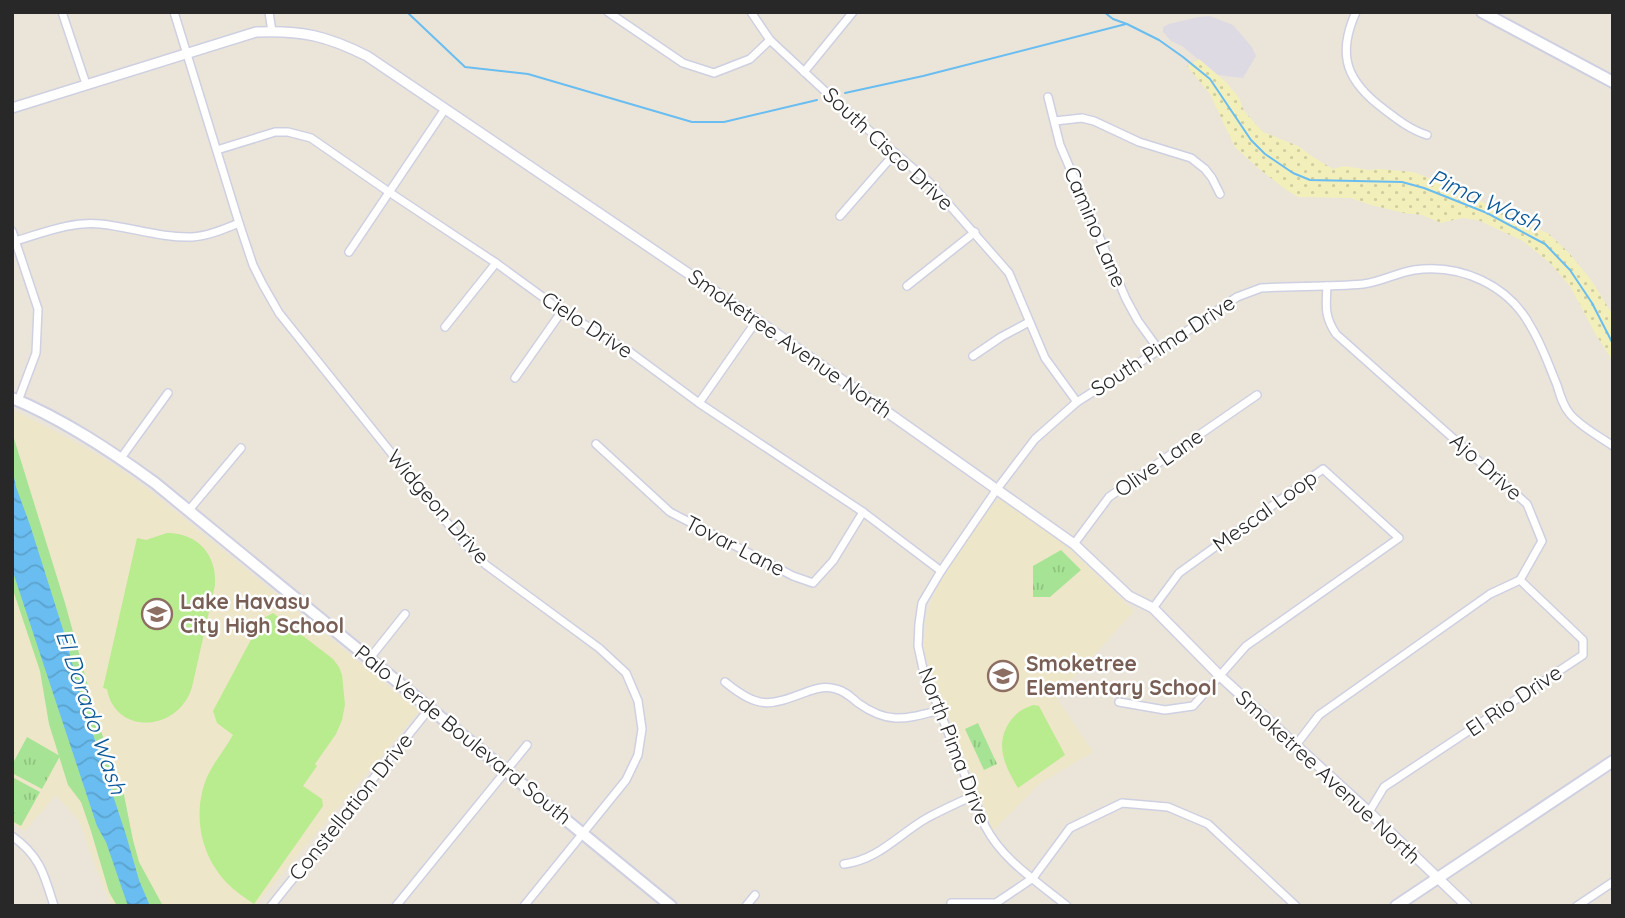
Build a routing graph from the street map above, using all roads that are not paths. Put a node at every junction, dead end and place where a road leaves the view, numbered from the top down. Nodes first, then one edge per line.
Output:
1 (62, 12) edge
2 (174, 12) edge
3 (269, 12) edge
4 (608, 12) edge
5 (751, 12) edge
6 (853, 12) edge
7 (1356, 12) edge
8 (1482, 12) edge
9 (1498, 16) edge
10 (272, 32) junction
11 (769, 40) junction
12 (186, 53) junction
13 (804, 72) junction
14 (1611, 77) edge
15 (86, 84) junction
16 (1048, 97) dead end
17 (12, 108) edge
18 (445, 109) junction
19 (1055, 121) junction
20 (1427, 135) dead end
21 (217, 150) junction
22 (895, 153) junction
23 (388, 192) junction
24 (1220, 194) dead end
25 (840, 216) dead end
26 (239, 223) junction
27 (12, 231) edge
28 (975, 232) junction
29 (15, 241) junction
30 (349, 252) dead end
31 (496, 263) junction
32 (907, 286) dead end
33 (1327, 286) junction
34 (562, 311) junction
35 (757, 320) junction
36 (1029, 322) junction
37 (445, 327) dead end
38 (1159, 350) junction
39 (972, 356) dead end
40 (515, 378) dead end
41 (168, 393) dead end
42 (1257, 395) dead end
43 (15, 400) edge
44 (1077, 402) junction
45 (699, 403) junction
46 (596, 444) dead end
47 (1613, 446) edge
48 (241, 448) dead end
49 (121, 458) junction
50 (997, 489) junction
51 (189, 510) junction
52 (863, 512) junction
53 (1074, 544) junction
54 (940, 571) junction
55 (1520, 580) junction
56 (1153, 608) junction
57 (405, 614) dead end
58 (370, 658) junction
59 (1220, 676) junction
60 (726, 682) dead end
61 (1119, 702) dead end
62 (430, 708) junction
63 (940, 710) junction
64 (527, 745) dead end
65 (1296, 745) junction
66 (1613, 761) edge
67 (506, 771) junction
68 (973, 796) junction
69 (1369, 812) junction
70 (583, 833) junction
71 (12, 836) edge
72 (844, 864) dead end
73 (1034, 878) junction
74 (1437, 879) junction
75 (1613, 882) edge
76 (755, 895) dead end
77 (659, 896) junction
78 (950, 903) dead end
79 (54, 906) edge
80 (271, 906) edge
81 (396, 906) edge
82 (524, 906) edge
83 (652, 906) edge
84 (671, 906) edge
85 (746, 906) edge
86 (1067, 906) edge
87 (1296, 906) edge
88 (1396, 906) edge
89 (1466, 906) edge
90 (1577, 906) edge

1 - 15 street
2 - 12 street, Widgeon Drive
3 - 10 street
4 - 11 street
5 - 11 street, South Cisco Drive
6 - 13 street
7 - 20 street
8 - 9 main road
9 - 14 main road
10 - 12 street, Smoketree Avenue North
10 - 18 street, Smoketree Avenue North
11 - 13 street, South Cisco Drive
12 - 15 street, Smoketree Avenue North
12 - 21 street, Widgeon Drive
13 - 22 street, South Cisco Drive
15 - 17 street, Smoketree Avenue North
16 - 19 street, Camino Lane
18 - 23 street
18 - 35 street, Smoketree Avenue North
19 - 24 street
19 - 38 street, Camino Lane
21 - 23 street, Cielo Drive
21 - 26 street, Widgeon Drive
22 - 25 street
22 - 28 street, South Cisco Drive
23 - 30 street
23 - 31 street, Cielo Drive
26 - 29 street
26 - 70 street, Widgeon Drive
27 - 29 street
28 - 32 street
28 - 36 street, South Cisco Drive
29 - 43 street
31 - 34 street, Cielo Drive
31 - 37 street
33 - 38 street, South Pima Drive
33 - 47 street, South Pima Drive
33 - 55 street, Ajo Drive
34 - 40 street
34 - 45 street, Cielo Drive
35 - 45 street
35 - 50 street, Smoketree Avenue North
36 - 39 street
36 - 44 street, South Cisco Drive
38 - 44 street, South Pima Drive
41 - 49 street
42 - 53 street, Olive Lane
43 - 49 main road, Palo Verde Boulevard South
44 - 50 street, South Pima Drive
45 - 52 street, Cielo Drive
46 - 52 street, Tovar Lane
48 - 51 street
49 - 51 main road, Palo Verde Boulevard South
50 - 53 street, Smoketree Avenue North
50 - 54 street, North Pima Drive
51 - 58 main road, Palo Verde Boulevard South
52 - 54 street, Cielo Drive
53 - 56 street, Smoketree Avenue North
54 - 63 street, North Pima Drive
55 - 65 street
55 - 69 street, El Rio Drive
56 - 59 street, Smoketree Avenue North
56 - 59 street, Mescal Loop
57 - 58 street
58 - 62 main road, Palo Verde Boulevard South
59 - 61 street
59 - 65 street, Smoketree Avenue North
60 - 63 street
62 - 67 main road, Palo Verde Boulevard South
62 - 80 street, Constellation Drive
63 - 68 street, North Pima Drive
64 - 67 street
65 - 69 street, Smoketree Avenue North
66 - 74 main road
67 - 70 main road, Palo Verde Boulevard South
67 - 81 street
68 - 72 street
68 - 73 street, North Pima Drive
69 - 74 street, Smoketree Avenue North
70 - 77 main road, Palo Verde Boulevard South
70 - 82 street, Widgeon Drive
71 - 79 street
73 - 78 street
73 - 86 street, North Pima Drive
73 - 87 street
74 - 88 main road
74 - 89 street, Smoketree Avenue North
75 - 90 street
76 - 85 street
77 - 83 street
77 - 84 main road, Palo Verde Boulevard South

